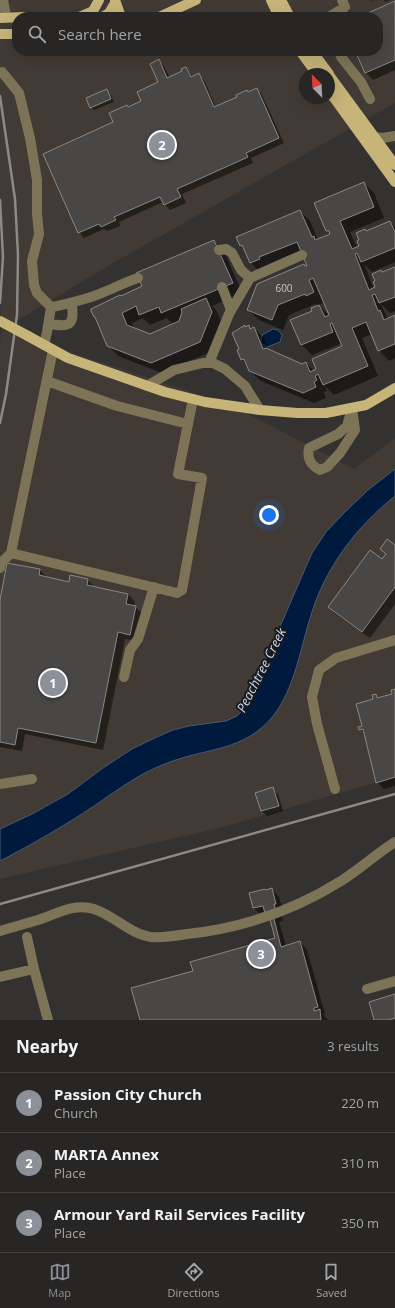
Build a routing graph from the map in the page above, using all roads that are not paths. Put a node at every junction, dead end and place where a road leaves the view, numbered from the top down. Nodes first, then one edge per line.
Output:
1 (3, 0) edge
2 (99, 0) edge
3 (342, 0) edge
4 (190, 1) edge
5 (115, 2) edge
6 (91, 12) edge
7 (110, 12) edge
8 (119, 12) edge
9 (169, 12) edge
10 (336, 12) edge
11 (3, 17) edge
12 (0, 34) edge
13 (12, 34) edge
14 (304, 56) edge
15 (316, 56) edge
16 (341, 56) edge
17 (313, 68) edge
18 (325, 68) edge
19 (2, 72) dead end
20 (335, 82) edge
21 (335, 99) edge
22 (370, 99) dead end
23 (395, 136) edge
24 (374, 137) junction
25 (395, 165) edge
26 (395, 182) edge
27 (219, 250) dead end
28 (302, 254) dead end
29 (138, 278) dead end
30 (250, 278) junction
31 (222, 287) dead end
32 (76, 301) junction
33 (51, 307) junction
34 (230, 312) junction
35 (0, 321) edge
36 (49, 324) junction
37 (44, 345) junction
38 (54, 350) junction
39 (209, 363) junction
40 (47, 381) junction
41 (146, 386) junction
42 (395, 388) edge
43 (193, 399) junction
44 (352, 408) junction
45 (260, 410) junction
46 (188, 424) junction
47 (11, 554) junction
48 (0, 568) edge
49 (154, 588) junction
50 (395, 640) edge
51 (124, 677) dead end
52 (32, 779) dead end
53 (0, 784) edge
54 (335, 789) dead end
55 (395, 842) edge
56 (0, 931) edge
57 (27, 937) dead end
58 (34, 969) junction
59 (0, 977) edge
60 (395, 981) edge
61 (367, 989) dead end
62 (48, 1020) edge

1 - 11 street
2 - 6 main road
3 - 10 street
4 - 9 main road
5 - 7 main road
5 - 8 main road
12 - 13 main road
14 - 17 main road
15 - 18 main road
16 - 22 street
19 - 33 street
20 - 24 main road
21 - 26 main road
23 - 24 street
24 - 25 main road
27 - 30 street
28 - 30 street
29 - 32 street
30 - 34 street
31 - 34 street
32 - 33 street
32 - 36 street
33 - 36 street
34 - 39 street
35 - 37 main road, bridge
36 - 37 street
37 - 38 main road
38 - 40 street
38 - 41 main road
39 - 41 street
39 - 45 street
40 - 46 street
40 - 47 street
41 - 43 main road
42 - 44 main road
43 - 45 main road
43 - 46 street
44 - 44 street
44 - 45 main road
46 - 49 street
47 - 48 street
47 - 49 street
49 - 51 street
50 - 54 street
52 - 53 street
55 - 56 street
57 - 58 street
58 - 59 street
58 - 62 street
60 - 61 street

